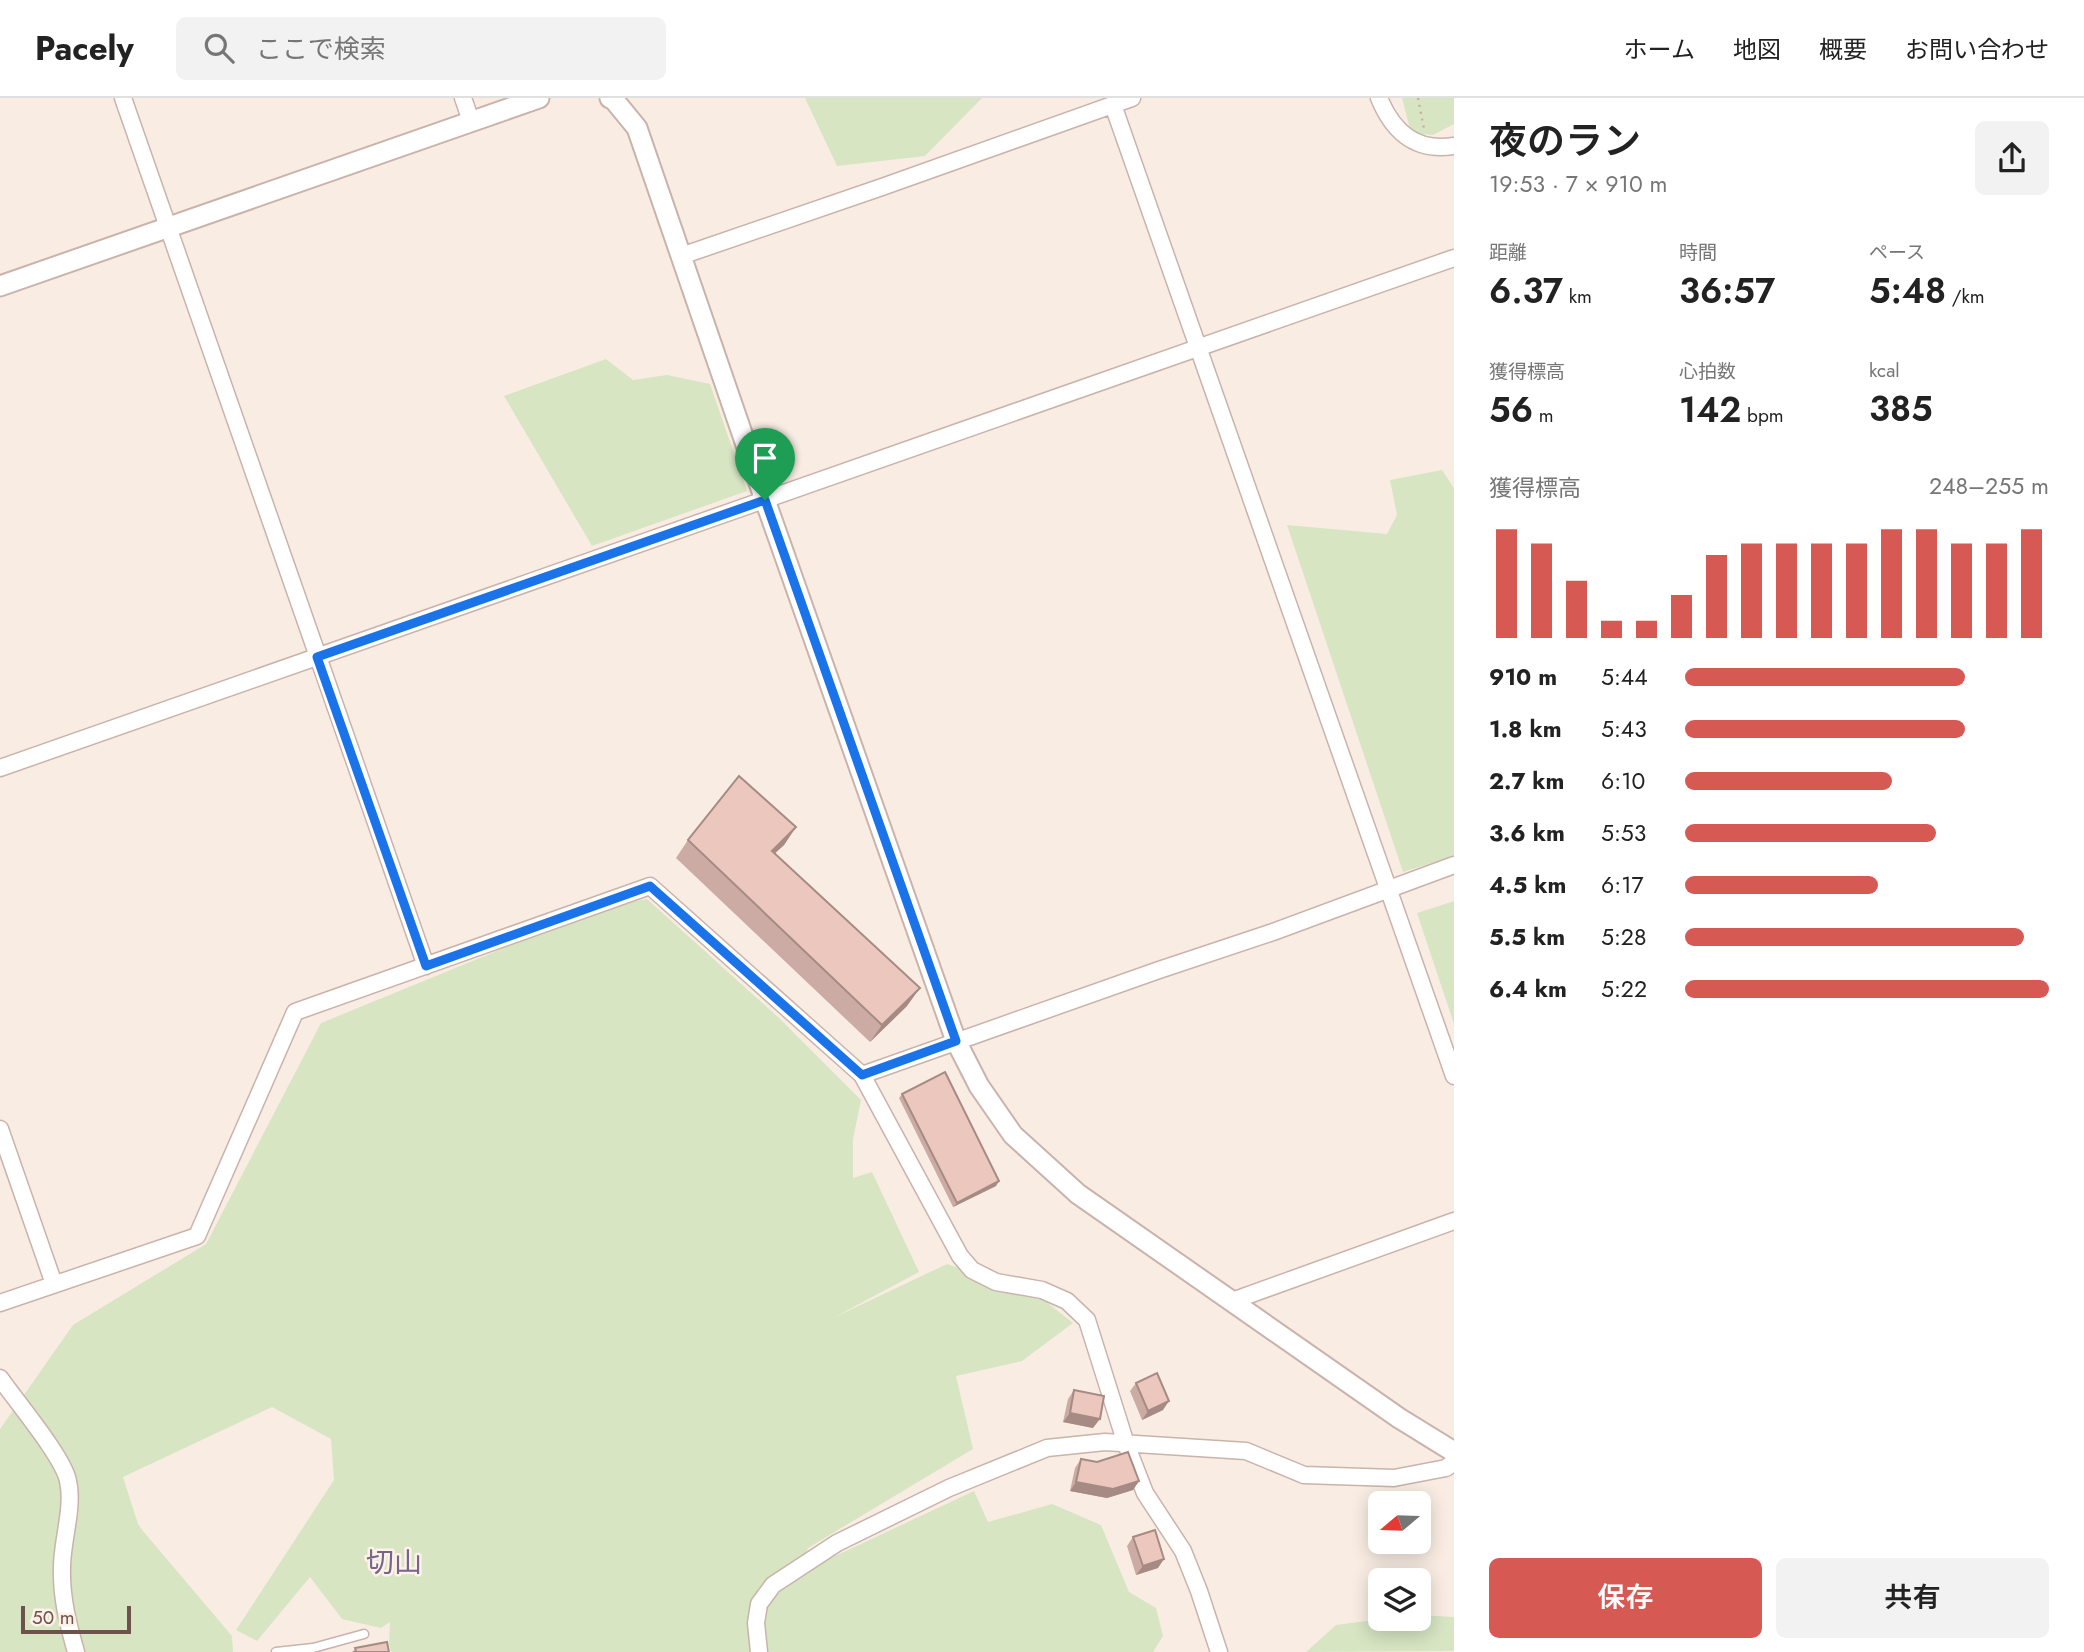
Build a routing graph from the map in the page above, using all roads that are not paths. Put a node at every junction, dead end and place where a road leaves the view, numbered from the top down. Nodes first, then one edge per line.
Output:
1 (123, 98) edge
2 (463, 98) edge
3 (539, 98) edge
4 (610, 98) edge
5 (1132, 98) edge
6 (1379, 98) edge
7 (1113, 105) junction
8 (471, 121) junction
9 (1454, 146) edge
10 (168, 227) junction
11 (681, 256) junction
12 (1454, 258) edge
13 (0, 286) edge
14 (1199, 348) junction
15 (765, 500) junction
16 (317, 657) junction
17 (0, 768) edge
18 (1454, 865) edge
19 (1389, 888) junction
20 (426, 966) junction
21 (956, 1041) junction
22 (862, 1075) junction
23 (1454, 1076) edge
24 (0, 1129) edge
25 (1454, 1221) edge
26 (54, 1284) junction
27 (1232, 1301) junction
28 (0, 1303) edge
29 (0, 1378) edge
30 (1126, 1444) junction
31 (1454, 1452) edge
32 (1454, 1462) edge
33 (364, 1634) dead end
34 (76, 1652) edge
35 (276, 1652) edge
36 (759, 1652) edge
37 (1219, 1652) edge

1 - 10 street
2 - 8 street
3 - 8 street
4 - 11 street
5 - 7 street
6 - 9 street
7 - 11 street
7 - 14 street
8 - 10 street
10 - 13 street
10 - 16 street
11 - 15 street
12 - 14 street
14 - 15 street
14 - 19 street
15 - 16 street
15 - 21 street
16 - 17 street
16 - 20 street
18 - 19 street
19 - 21 street
19 - 23 street
20 - 22 street
20 - 26 street
21 - 22 street
21 - 27 street
22 - 30 street
24 - 26 street
25 - 27 street
26 - 28 street
27 - 31 street
29 - 34 street
30 - 32 street
30 - 36 street
30 - 37 street
33 - 35 lane

